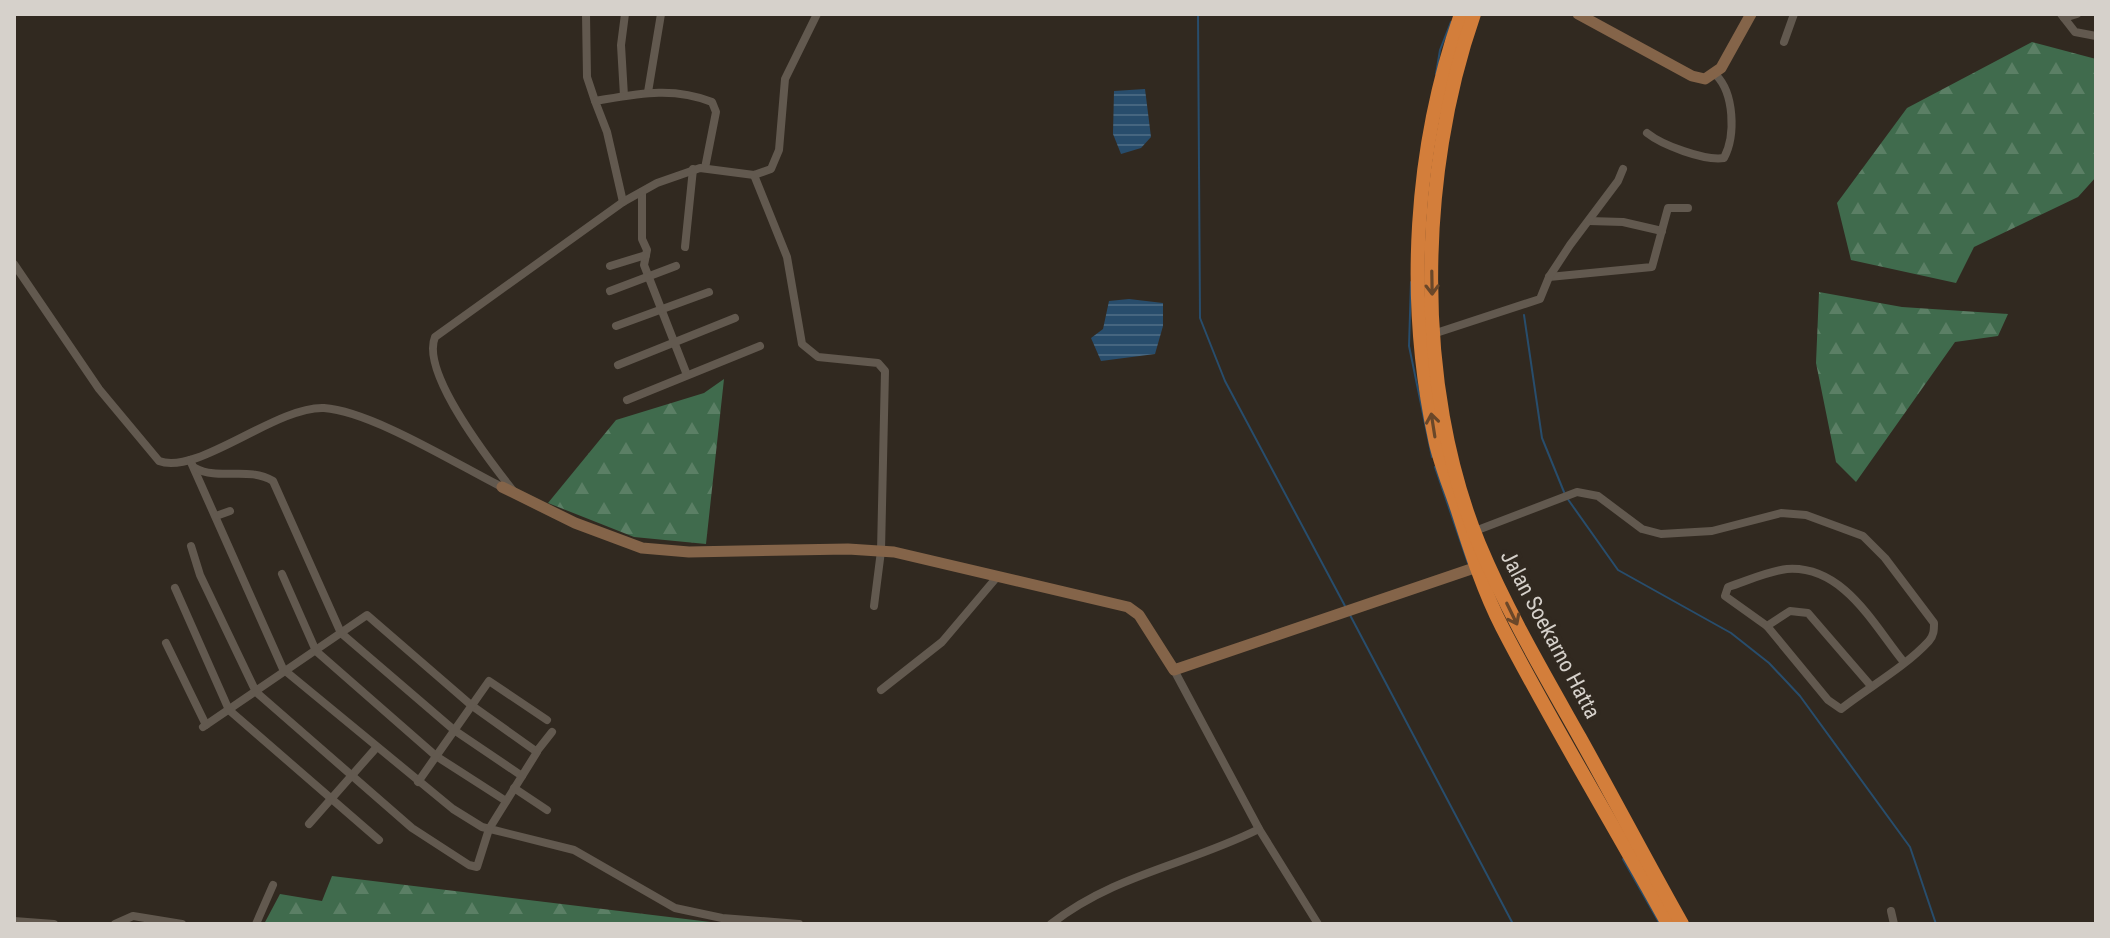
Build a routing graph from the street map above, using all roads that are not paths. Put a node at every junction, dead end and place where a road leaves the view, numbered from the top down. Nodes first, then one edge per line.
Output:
1 (586, 14) edge
2 (625, 14) edge
3 (661, 14) edge
4 (817, 14) edge
5 (1461, 14) edge
6 (1474, 14) edge
7 (1578, 14) edge
8 (1751, 14) edge
9 (1794, 14) edge
10 (2077, 14) edge
11 (2063, 16) edge
12 (2096, 36) edge
13 (1784, 42) dead end
14 (1716, 75) junction
15 (648, 92) junction
16 (624, 96) junction
17 (595, 101) junction
18 (1647, 133) dead end
19 (705, 168) junction
20 (693, 169) junction
21 (1623, 169) dead end
22 (754, 175) junction
23 (642, 192) junction
24 (623, 202) junction
25 (1688, 208) dead end
26 (1589, 221) junction
27 (1662, 231) junction
28 (685, 247) dead end
29 (646, 255) junction
30 (14, 264) edge
31 (610, 266) dead end
32 (676, 266) dead end
33 (648, 277) junction
34 (1549, 277) junction
35 (610, 291) dead end
36 (709, 292) dead end
37 (661, 310) junction
38 (735, 318) dead end
39 (616, 326) dead end
40 (1433, 334) junction
41 (673, 343) junction
42 (760, 346) dead end
43 (618, 365) dead end
44 (687, 375) junction
45 (627, 400) dead end
46 (192, 463) junction
47 (502, 487) joint
48 (514, 493) junction
49 (230, 511) dead end
50 (216, 516) junction
51 (1475, 531) junction
52 (191, 546) dead end
53 (881, 551) junction
54 (1471, 569) junction
55 (282, 574) dead end
56 (997, 577) junction
57 (175, 588) dead end
58 (874, 606) dead end
59 (1767, 626) junction
60 (341, 633) junction
61 (166, 643) dead end
62 (316, 651) junction
63 (1903, 661) junction
64 (1174, 670) junction
65 (286, 671) junction
66 (1871, 686) junction
67 (881, 690) dead end
68 (256, 692) junction
69 (471, 705) junction
70 (229, 710) junction
71 (547, 720) dead end
72 (454, 730) junction
73 (552, 732) dead end
74 (376, 748) junction
75 (537, 751) junction
76 (436, 756) junction
77 (352, 776) junction
78 (522, 776) junction
79 (418, 782) junction
80 (514, 788) junction
81 (332, 800) junction
82 (506, 801) junction
83 (547, 810) dead end
84 (309, 824) dead end
85 (489, 829) junction
86 (1259, 829) junction
87 (379, 840) dead end
88 (273, 885) dead end
89 (1891, 911) dead end
90 (14, 921) edge
91 (54, 924) edge
92 (115, 924) edge
93 (182, 924) edge
94 (256, 924) edge
95 (789, 924) edge
96 (799, 924) edge
97 (1051, 924) edge
98 (1318, 924) edge
99 (1668, 924) edge
100 (1682, 924) edge
101 (1894, 924) edge

1 - 17 street
2 - 16 street
3 - 15 street
4 - 22 street
54 -> 5 highway, Jalan Soekarno Hatta
6 -> 40 highway, Jalan Soekarno Hatta
7 - 14 street
8 - 14 street
9 - 13 street
10 - 11 street
11 - 12 street
14 - 18 street
15 - 16 street
15 - 19 street
16 - 17 street
17 - 24 street
19 - 20 street
19 - 22 street
20 - 23 street
20 - 28 street
21 - 26 street
22 - 53 street
23 - 24 street
23 - 29 street
24 - 48 street
25 - 27 street
26 - 27 street
26 - 34 street
27 - 34 street
29 - 31 street
29 - 33 street
30 - 46 street
32 - 33 street
33 - 35 street
33 - 37 street
34 - 40 street
36 - 37 street
37 - 39 street
37 - 41 street
38 - 41 street
40 - 51 highway, Jalan Soekarno Hatta
41 - 43 street
41 - 44 street
42 - 44 street
44 - 45 street
46 - 47 street
46 - 50 street
46 - 60 street
47 - 48 street
48 - 53 street
49 - 50 street
50 - 65 street
51 - 63 street
51 -> 100 highway, Jalan Soekarno Hatta
52 - 68 street
53 - 56 street
53 - 58 street
54 - 64 street
54 - 99 highway, Jalan Soekarno Hatta
55 - 62 street
56 - 64 street
56 - 67 street
57 - 70 street
59 - 63 street
59 - 66 street
59 - 66 street
60 - 62 street
60 - 69 street
60 - 72 street
61 - 70 street
62 - 65 street
62 - 76 street
63 - 66 street
64 - 86 street
65 - 68 street
65 - 74 street
68 - 70 street
68 - 77 street
69 - 71 street
69 - 72 street
69 - 75 street
70 - 81 street
72 - 76 street
72 - 78 street
73 - 75 street
74 - 77 street
74 - 79 street
75 - 78 street
76 - 79 street
76 - 82 street
77 - 81 street
77 - 85 street
78 - 80 street
79 - 85 street
80 - 82 street
80 - 83 street
81 - 84 street
81 - 87 street
82 - 85 street
85 - 95 street
86 - 97 street
86 - 98 street
88 - 94 street
89 - 101 street
90 - 91 street
92 - 93 street
95 - 96 street

